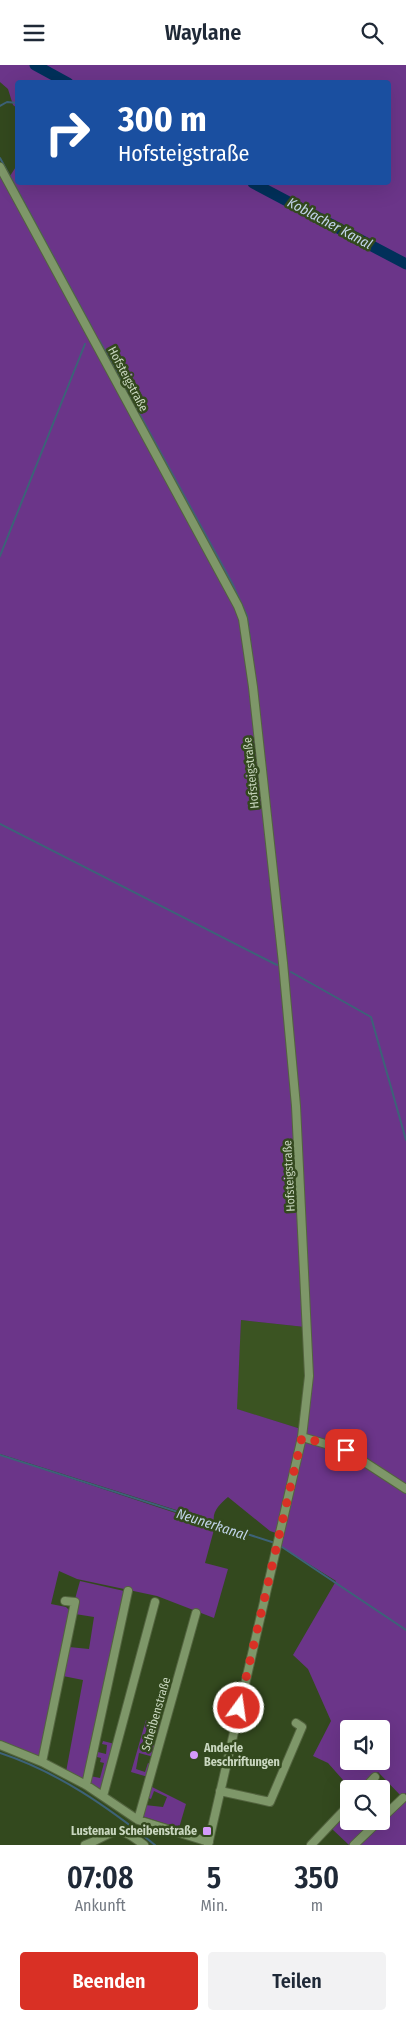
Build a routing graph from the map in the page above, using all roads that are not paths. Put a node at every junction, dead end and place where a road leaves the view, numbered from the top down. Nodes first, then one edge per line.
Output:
1 (0, 167) edge
2 (302, 1437) junction
3 (406, 1489) edge
4 (128, 1591) dead end
5 (65, 1601) dead end
6 (156, 1602) dead end
7 (196, 1613) dead end
8 (296, 1723) dead end
9 (0, 1745) edge
10 (42, 1762) junction
11 (375, 1777) dead end
12 (372, 1780) edge
13 (86, 1785) junction
14 (220, 1791) junction
15 (103, 1797) junction
16 (403, 1798) dead end
17 (390, 1810) edge
18 (340, 1815) edge
19 (138, 1820) junction
20 (370, 1830) edge
21 (208, 1843) edge
22 (86, 1845) edge
23 (144, 1845) edge
24 (312, 1845) edge
25 (354, 1845) edge

1 - 2 street, Hofsteigstraße
2 - 3 street
2 - 14 street, Hofsteigstraße
4 - 13 street
5 - 10 street
6 - 15 street
7 - 19 street, Scheibenstraße
8 - 14 street
9 - 10 street
10 - 13 street
11 - 12 street
13 - 15 street
14 - 21 street, Hofsteigstraße
15 - 19 street
16 - 17 street
18 - 24 street
19 - 21 street
20 - 25 street
22 - 23 street

